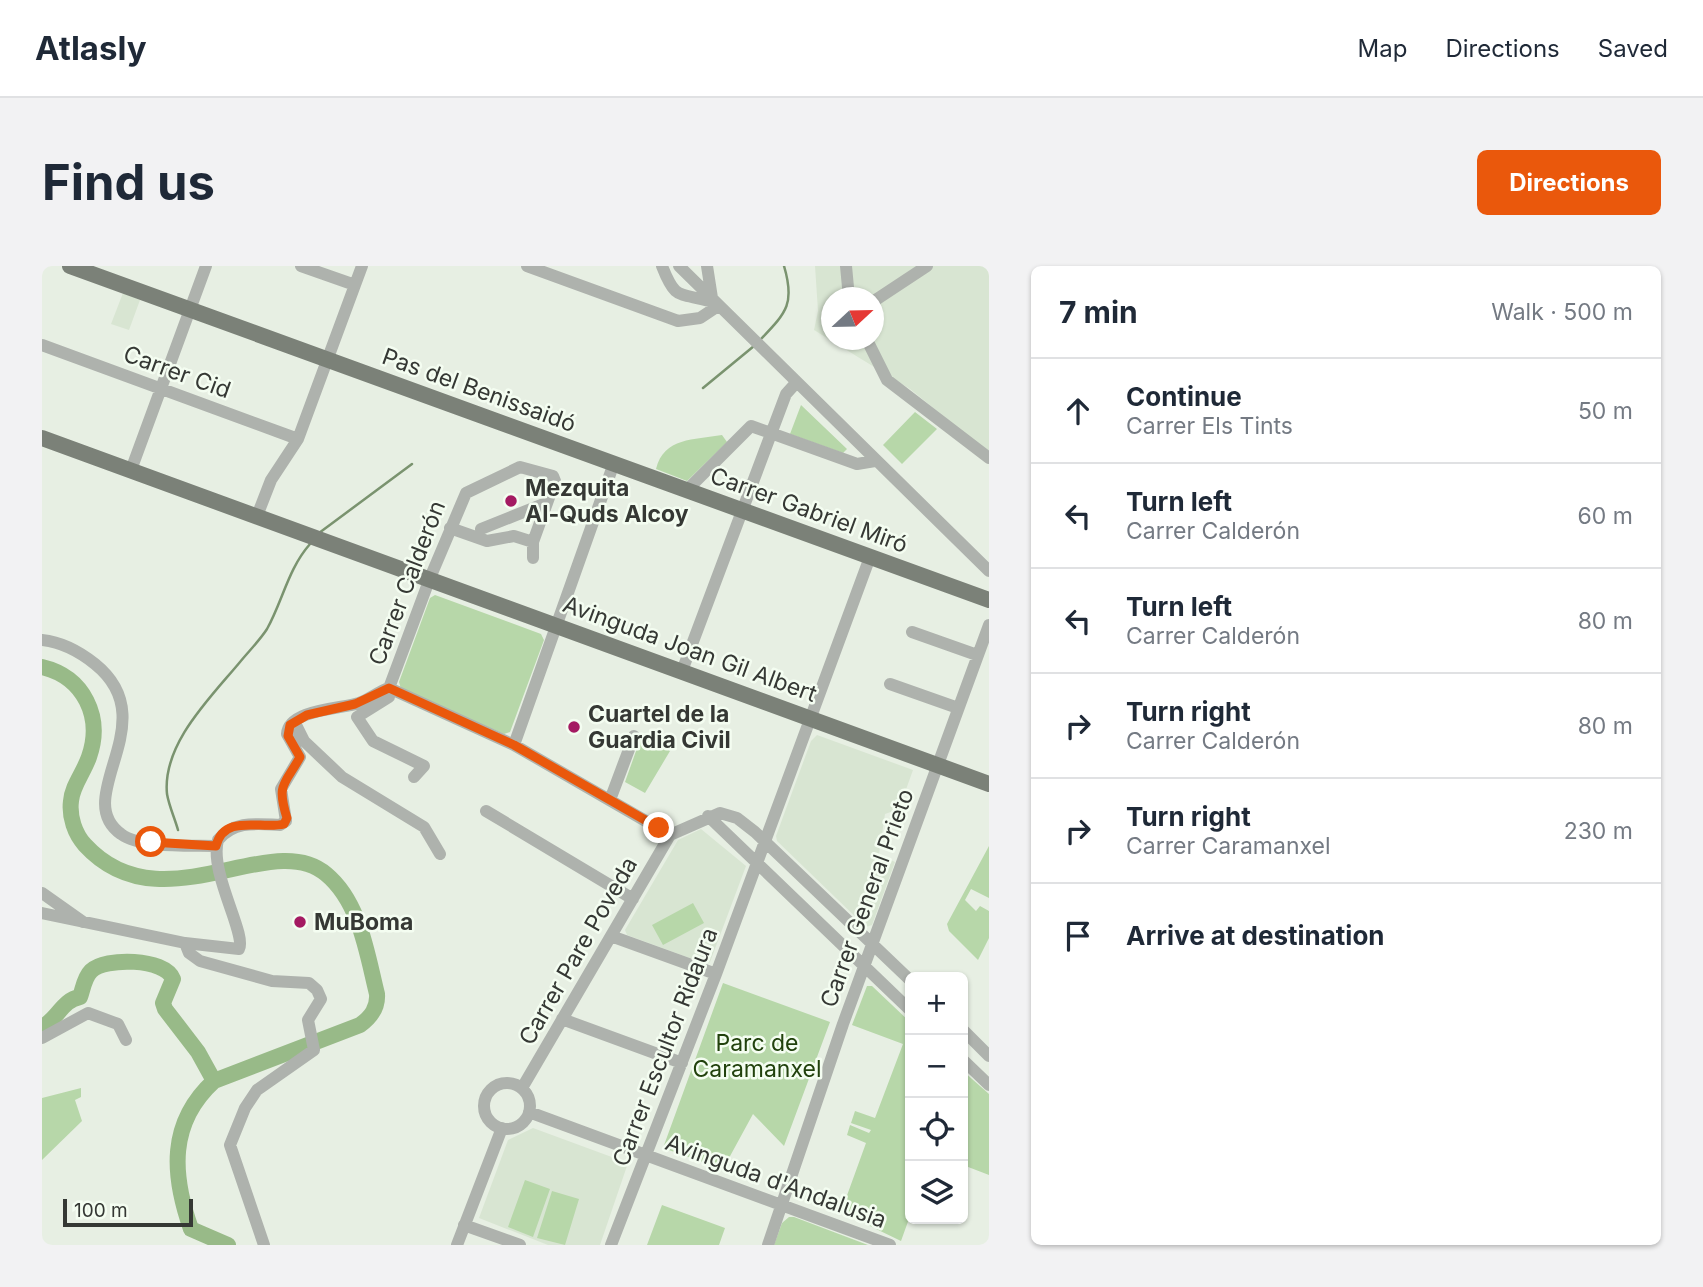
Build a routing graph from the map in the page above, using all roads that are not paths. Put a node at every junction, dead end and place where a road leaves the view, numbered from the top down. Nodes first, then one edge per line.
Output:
1 (71, 266) edge
2 (206, 266) edge
3 (301, 266) edge
4 (362, 266) edge
5 (527, 266) edge
6 (679, 266) edge
7 (846, 266) edge
8 (928, 266) edge
9 (666, 270) edge
10 (706, 277) edge
11 (355, 285) junction
12 (847, 287) edge
13 (884, 294) edge
14 (686, 296) junction
15 (715, 304) junction
16 (190, 309) junction
17 (42, 345) edge
18 (871, 350) edge
19 (328, 359) junction
20 (791, 379) junction
21 (161, 389) junction
22 (772, 433) junction
23 (42, 438) edge
24 (298, 439) junction
25 (989, 458) edge
26 (875, 461) junction
27 (614, 463) junction
28 (131, 470) junction
29 (688, 489) junction
30 (546, 503) junction
31 (743, 509) junction
32 (262, 518) junction
33 (450, 527) junction
34 (484, 535) junction
35 (533, 542) junction
36 (870, 556) junction
37 (533, 558) dead end
38 (989, 571) edge
39 (429, 578) junction
40 (989, 600) edge
41 (558, 625) junction
42 (989, 625) edge
43 (912, 632) dead end
44 (42, 640) edge
45 (977, 655) junction
46 (682, 671) junction
47 (890, 684) dead end
48 (389, 688) junction
49 (958, 708) junction
50 (811, 718) junction
51 (294, 721) junction
52 (634, 736) dead end
53 (514, 745) junction
54 (938, 765) junction
55 (414, 778) dead end
56 (989, 784) edge
57 (610, 800) junction
58 (486, 811) dead end
59 (708, 816) junction
60 (670, 835) junction
61 (765, 841) junction
62 (217, 851) junction
63 (440, 854) dead end
64 (757, 864) junction
65 (42, 894) edge
66 (633, 899) junction
67 (42, 913) edge
68 (79, 921) junction
69 (42, 922) edge
70 (611, 936) junction
71 (185, 943) junction
72 (873, 944) junction
73 (864, 966) junction
74 (716, 974) junction
75 (905, 975) edge
76 (905, 1005) edge
77 (562, 1019) junction
78 (968, 1035) edge
79 (42, 1038) edge
80 (126, 1040) dead end
81 (989, 1056) edge
82 (682, 1063) junction
83 (968, 1065) edge
84 (989, 1084) edge
85 (522, 1088) junction
86 (529, 1112) junction
87 (502, 1128) junction
88 (646, 1156) junction
89 (782, 1203) junction
90 (464, 1225) junction
91 (884, 1244) edge
92 (264, 1245) edge
93 (457, 1245) edge
94 (520, 1245) edge
95 (611, 1245) edge
96 (768, 1245) edge

1 - 16 main road, Pas del Benissaidó
2 - 16 street
3 - 11 street
4 - 11 street
5 - 15 street
6 - 10 street
7 - 12 street
8 - 13 street
9 - 14 street
10 - 14 street
10 - 15 street
11 - 19 street
14 - 15 street
15 - 20 street
16 - 19 main road, Pas del Benissaidó
16 - 21 street
17 - 21 street, Carrer Cid
18 - 25 street
19 - 24 street
19 - 27 main road, Pas del Benissaidó
20 - 22 street
20 - 26 street
21 - 24 street, Carrer Cid
21 - 28 street
22 - 26 street
22 - 29 street
22 - 31 street
23 - 28 main road, Avinguda Joan Gil Albert
24 - 32 street
26 - 38 street
27 - 29 main road, Carrer Gabriel Miró
27 - 41 street
28 - 32 main road, Avinguda Joan Gil Albert
29 - 31 main road, Carrer Gabriel Miró
30 - 33 street, Carrer Calderón
30 - 34 street
30 - 35 street
31 - 36 main road, Carrer Gabriel Miró
31 - 46 street
32 - 39 main road, Avinguda Joan Gil Albert
33 - 34 street
33 - 39 street, Carrer Calderón
34 - 35 street
35 - 37 street
36 - 40 main road, Carrer Gabriel Miró
36 - 50 street, Carrer Escultor Ridaura
39 - 41 main road, Avinguda Joan Gil Albert
39 - 48 street, Carrer Calderón
41 - 46 main road, Avinguda Joan Gil Albert
41 - 53 street
42 - 45 street, Carrer General Prieto
43 - 45 street
44 - 62 street
45 - 49 street, Carrer General Prieto
46 - 50 main road, Avinguda Joan Gil Albert
47 - 49 street
48 - 51 street, Carrer Calderón
48 - 53 street
48 - 55 street
49 - 54 street, Carrer General Prieto
50 - 54 main road, Avinguda Joan Gil Albert
50 - 61 street, Carrer Escultor Ridaura
51 - 62 street
51 - 63 street
52 - 57 street
53 - 57 street
54 - 56 main road, Avinguda Joan Gil Albert
54 - 72 street, Carrer General Prieto
57 - 60 street
58 - 66 street
59 - 60 street
59 - 61 street
59 - 64 street
60 - 66 street, Carrer Pare Poveda
61 - 64 street, Carrer Escultor Ridaura
61 - 72 street
62 - 71 street
64 - 73 street
64 - 74 street, Carrer Escultor Ridaura
65 - 68 street
66 - 70 street, Carrer Pare Poveda
67 - 68 street
68 - 69 street
68 - 71 street
70 - 74 street
70 - 77 street, Carrer Pare Poveda
71 - 92 street
72 - 73 street, Carrer General Prieto
72 - 75 street
73 - 76 street
73 - 89 street, Carrer General Prieto
74 - 82 street, Carrer Escultor Ridaura
77 - 82 street
77 - 85 street, Carrer Pare Poveda
78 - 81 street
79 - 80 street
82 - 88 street, Carrer Escultor Ridaura
83 - 84 street
85 - 86 street
85 - 87 street
86 - 87 street
86 - 88 street, Avinguda d'Andalusia
87 - 90 street
88 - 89 street, Avinguda d'Andalusia
88 - 95 street, Carrer Escultor Ridaura
89 - 91 street, Avinguda d'Andalusia
89 - 96 street, Carrer General Prieto
90 - 93 street
90 - 94 street

